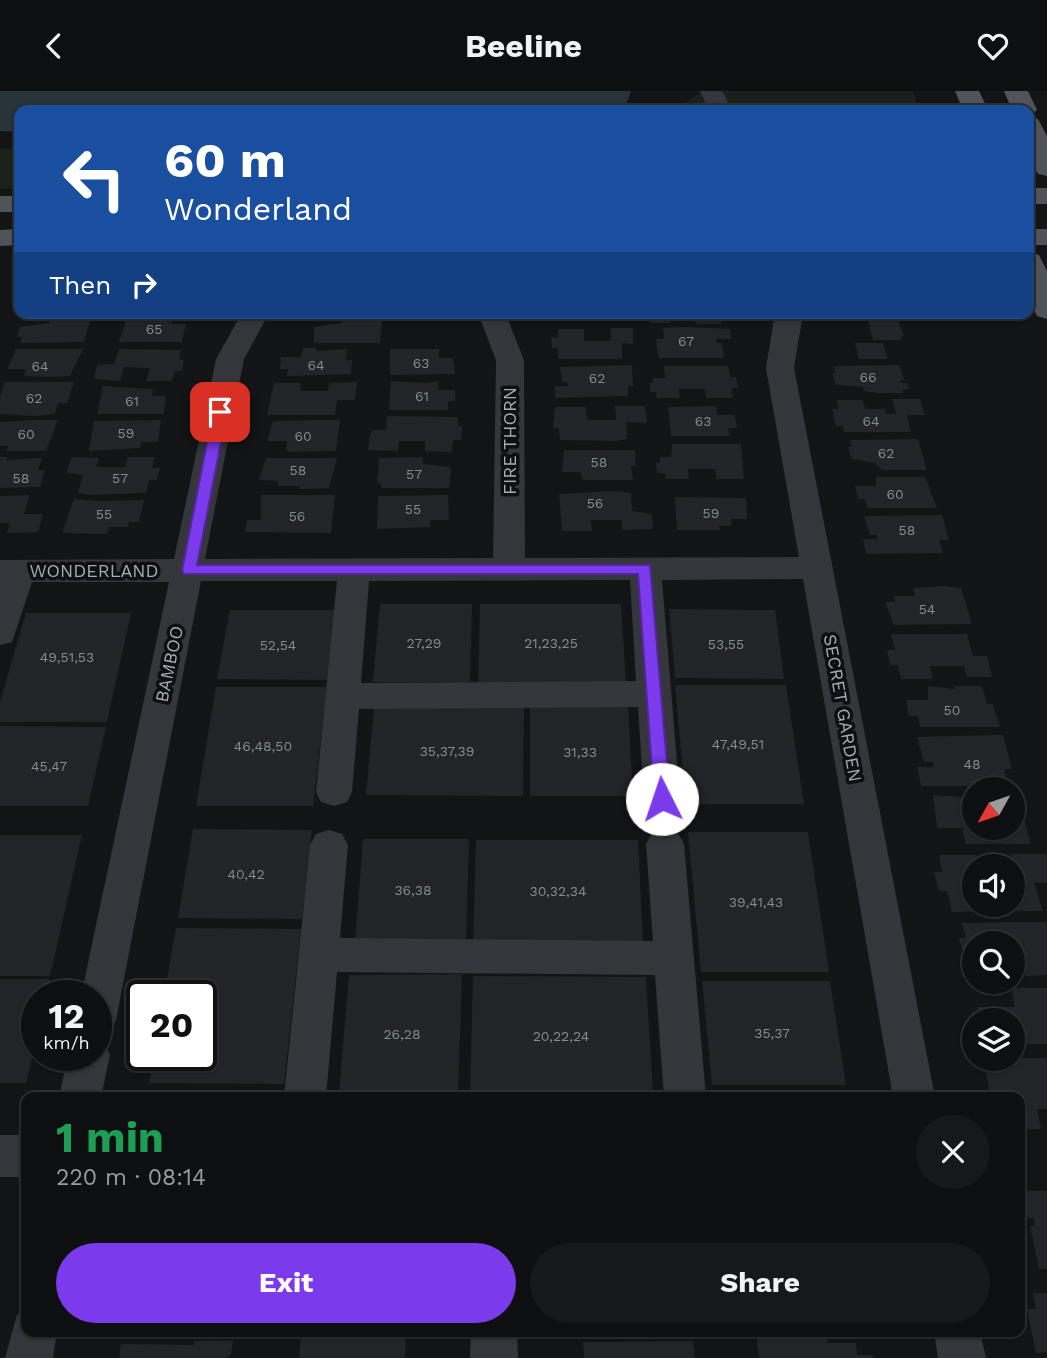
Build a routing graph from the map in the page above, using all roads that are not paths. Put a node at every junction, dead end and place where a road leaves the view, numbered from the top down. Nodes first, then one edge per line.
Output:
1 (1034, 136) edge
2 (1047, 168) edge
3 (1034, 275) edge
4 (1047, 310) edge
5 (253, 319) edge
6 (494, 319) edge
7 (788, 319) dead end
8 (817, 568) junction
9 (354, 569) junction
10 (509, 569) junction
11 (645, 569) junction
12 (189, 570) junction
13 (9, 571) edge
14 (0, 633) edge
15 (654, 694) junction
16 (342, 697) junction
17 (334, 792) dead end
18 (662, 799) dead end
19 (665, 844) dead end
20 (329, 845) dead end
21 (318, 955) junction
22 (674, 958) junction
23 (104, 980) edge
24 (86, 1071) edge
25 (81, 1092) edge
26 (305, 1092) edge
27 (685, 1092) edge
28 (913, 1092) edge
29 (0, 1156) edge
30 (21, 1156) edge
31 (33, 1337) edge
32 (494, 1337) edge
33 (958, 1337) edge
34 (29, 1358) edge
35 (494, 1358) edge
36 (962, 1358) edge

1 - 2 main road
3 - 4 main road
5 - 12 street, BAMBOO
6 - 10 street, FIRE THORN
7 - 8 street, SECRET GARDEN
8 - 11 street, WONDERLAND
8 - 28 street, SECRET GARDEN
9 - 10 street, WONDERLAND
9 - 12 street, WONDERLAND
9 - 16 street
10 - 11 street, WONDERLAND
11 - 15 street
12 - 13 street, WONDERLAND
12 - 23 street, BAMBOO
13 - 14 street
15 - 16 street
15 - 18 street
16 - 17 street
19 - 22 street
20 - 21 street
21 - 22 street
21 - 26 street
22 - 27 street
24 - 25 street
29 - 30 street
31 - 34 street
32 - 35 street
33 - 36 street

